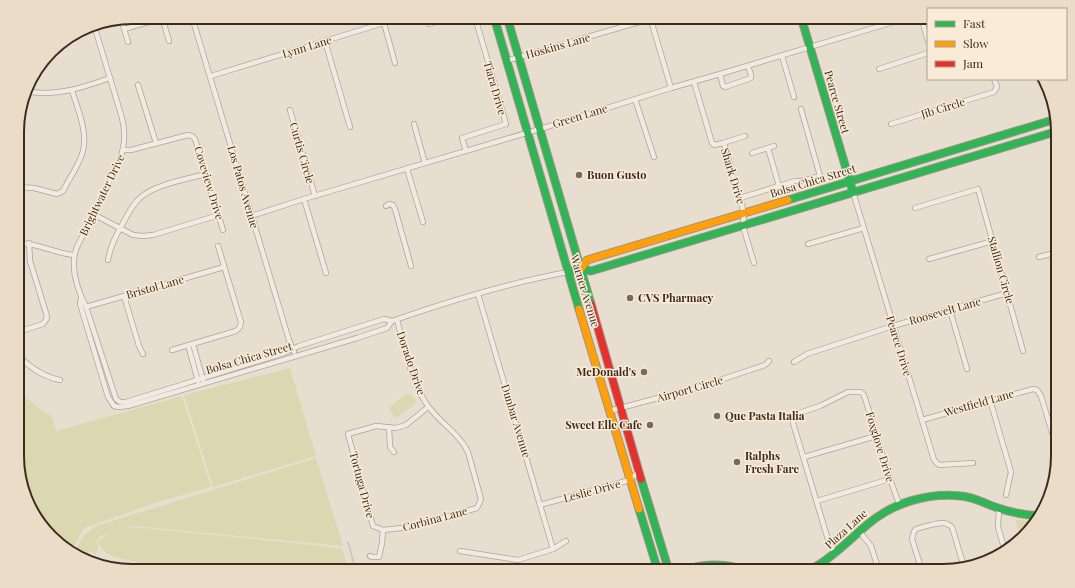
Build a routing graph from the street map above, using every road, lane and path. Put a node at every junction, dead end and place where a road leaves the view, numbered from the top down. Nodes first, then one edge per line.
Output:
1 (140, 24) edge
2 (164, 24) edge
3 (194, 24) edge
4 (381, 24) edge
5 (384, 24) edge
6 (477, 24) edge
7 (496, 24) edge
8 (509, 24) edge
9 (630, 24) edge
10 (652, 24) edge
11 (803, 24) edge
12 (887, 24) edge
13 (923, 24) edge
14 (123, 25) edge
15 (124, 29) junction
16 (96, 30) edge
17 (927, 38) edge
18 (169, 41) dead end
19 (325, 41) junction
20 (128, 42) dead end
21 (810, 48) junction
22 (927, 53) edge
23 (782, 56) junction
24 (519, 57) junction
25 (506, 61) junction
26 (395, 63) dead end
27 (748, 66) junction
28 (879, 69) dead end
29 (720, 74) junction
30 (210, 76) junction
31 (110, 78) junction
32 (994, 80) edge
33 (694, 82) junction
34 (138, 85) dead end
35 (671, 88) junction
36 (72, 90) junction
37 (32, 93) edge
38 (794, 97) dead end
39 (636, 99) junction
40 (801, 109) dead end
41 (290, 110) dead end
42 (1050, 120) edge
43 (1047, 121) junction
44 (414, 124) dead end
45 (891, 124) dead end
46 (350, 127) dead end
47 (1051, 127) edge
48 (540, 129) junction
49 (528, 132) junction
50 (1051, 133) edge
51 (745, 136) dead end
52 (723, 143) junction
53 (156, 144) junction
54 (774, 146) dead end
55 (768, 148) junction
56 (124, 150) junction
57 (466, 151) junction
58 (752, 153) dead end
59 (654, 157) dead end
60 (424, 163) junction
61 (407, 169) junction
62 (206, 174) junction
63 (849, 181) junction
64 (779, 186) junction
65 (24, 187) edge
66 (853, 192) junction
67 (315, 196) junction
68 (740, 198) junction
69 (304, 199) junction
70 (386, 206) dead end
71 (915, 208) dead end
72 (744, 213) junction
73 (93, 214) junction
74 (219, 215) junction
75 (251, 216) junction
76 (423, 222) dead end
77 (743, 226) junction
78 (120, 228) junction
79 (864, 228) junction
80 (224, 230) dead end
81 (679, 233) junction
82 (993, 241) junction
83 (24, 243) edge
84 (29, 243) junction
85 (682, 244) junction
86 (808, 244) dead end
87 (218, 246) dead end
88 (1051, 254) edge
89 (74, 255) junction
90 (1039, 257) dead end
91 (929, 259) dead end
92 (108, 260) dead end
93 (754, 263) dead end
94 (411, 266) dead end
95 (224, 267) junction
96 (581, 269) junction
97 (568, 272) junction
98 (326, 273) dead end
99 (1007, 293) junction
100 (478, 294) junction
101 (81, 296) junction
102 (124, 296) junction
103 (86, 307) junction
104 (950, 310) junction
105 (394, 320) junction
106 (893, 326) junction
107 (24, 330) edge
108 (190, 344) junction
109 (293, 349) junction
110 (172, 350) dead end
111 (1023, 351) dead end
112 (143, 354) dead end
113 (296, 356) junction
114 (769, 361) dead end
115 (24, 362) edge
116 (794, 362) dead end
117 (967, 369) dead end
118 (200, 378) junction
119 (60, 380) dead end
120 (201, 384) junction
121 (114, 394) joint
122 (990, 400) junction
123 (111, 402) joint
124 (428, 406) junction
125 (620, 409) junction
126 (609, 412) junction
127 (922, 420) junction
128 (389, 427) junction
129 (1051, 429) edge
130 (876, 436) junction
131 (394, 452) dead end
132 (804, 457) junction
133 (973, 463) dead end
134 (639, 471) junction
135 (890, 479) junction
136 (630, 480) junction
137 (1006, 494) dead end
138 (816, 501) junction
139 (899, 504) junction
140 (540, 505) junction
141 (477, 508) joint
142 (999, 508) junction
143 (1033, 515) edge
144 (383, 530) junction
145 (859, 531) junction
146 (566, 541) dead end
147 (1003, 546) edge
148 (553, 549) junction
149 (460, 551) dead end
150 (836, 554) junction
151 (370, 556) dead end
152 (963, 562) edge
153 (656, 564) edge
154 (667, 564) edge
155 (822, 564) edge
156 (877, 564) edge
157 (920, 564) edge

1 - 15 street
2 - 18 street
3 - 30 street, Los Patos Avenue
4 - 19 street, Lynn Lane
5 - 26 street
6 - 57 street, Tiara Drive
7 - 25 main road, Warner Avenue
8 - 24 main road, Warner Avenue
9 - 24 street, Hoskins Lane
10 - 35 street
11 - 21 main road, Pearce Street
12 - 21 street, Green Lane
13 - 17 street
14 - 15 street
15 - 20 street
16 - 31 street, Brightwater Drive
19 - 30 street, Lynn Lane
19 - 46 street
21 - 23 street, Green Lane
21 - 63 main road, Pearce Street
22 - 28 street
23 - 27 street, Green Lane
23 - 38 street
24 - 25 street, Hoskins Lane
24 - 48 main road, Warner Avenue
25 - 49 main road, Warner Avenue
27 - 29 street, Green Lane
27 - 29 street
29 - 33 street, Green Lane
30 - 75 street, Los Patos Avenue
31 - 36 street
31 - 56 street, Brightwater Drive
32 - 45 street, Jib Circle
33 - 35 street, Green Lane
33 - 52 street, Shark Drive
34 - 53 street
35 - 39 street, Green Lane
36 - 37 street
36 - 65 street
39 - 48 street, Green Lane
39 - 59 street
40 - 64 street
41 - 67 street, Curtis Circle
42 - 43 main road, Bolsa Chica Street
43 - 47 main road
43 - 63 main road, Bolsa Chica Street
44 - 60 street
48 - 49 street, Green Lane
48 - 96 main road, Warner Avenue
49 - 57 street, Green Lane
49 - 97 main road, Warner Avenue
50 - 66 main road, Bolsa Chica Street
51 - 52 street
52 - 68 street, Shark Drive
53 - 56 street
53 - 62 street, Coveview Drive
54 - 55 street
55 - 58 street
55 - 64 street
56 - 73 street, Brightwater Drive
57 - 60 street, Green Lane
60 - 61 street, Green Lane
61 - 67 street, Green Lane
61 - 76 street
62 - 74 street, Coveview Drive
62 - 78 street
63 - 66 main road, Pearce Street
63 - 72 main road, Bolsa Chica Street
64 - 68 street
66 - 77 main road, Bolsa Chica Street
66 - 79 street, Pearce Drive
67 - 69 street, Green Lane
68 - 72 street, Shark Drive
69 - 75 street, Green Lane
69 - 98 street
70 - 94 street
71 - 82 street, Stallion Circle
72 - 77 street, Shark Drive
72 - 81 main road, Bolsa Chica Street
73 - 78 street
73 - 89 street, Brightwater Drive
74 - 78 street
74 - 80 street, Coveview Drive
75 - 109 street, Los Patos Avenue
77 - 85 main road, Bolsa Chica Street
77 - 93 street
78 - 92 street
79 - 86 street
79 - 106 street, Pearce Drive
81 - 85 main road
81 - 96 main road, Bolsa Chica Street
82 - 91 street
82 - 99 street, Stallion Circle
83 - 84 street
84 - 89 street
84 - 107 street
85 - 96 main road, Bolsa Chica Street
87 - 95 street
88 - 90 street
89 - 101 street, Brightwater Drive
95 - 102 street, Bristol Lane
95 - 108 street
96 - 97 main road, Bolsa Chica Street
96 - 125 main road, Warner Avenue
97 - 100 street, Bolsa Chica Street
97 - 126 main road, Warner Avenue
99 - 104 street, Roosevelt Lane
99 - 111 street, Stallion Circle
100 - 105 street, Bolsa Chica Street
100 - 140 street, Dunbar Avenue
101 - 103 street, Brightwater Drive
101 - 123 street, Brightwater Drive
102 - 103 street, Bristol Lane
102 - 112 street
103 - 121 street, Brightwater Drive
104 - 106 street, Roosevelt Lane
104 - 117 street
105 - 109 street, Bolsa Chica Street
105 - 113 street, Bolsa Chica Street
105 - 124 street, Dorado Drive
106 - 116 street, Roosevelt Lane
106 - 127 street, Pearce Drive
108 - 110 street
108 - 118 street
109 - 113 street, Los Patos Avenue
109 - 118 street, Bolsa Chica Street
113 - 120 street, Bolsa Chica Street
114 - 125 street, Airport Circle
115 - 119 street
118 - 120 street
118 - 121 street, Bolsa Chica Street
120 - 123 street, Bolsa Chica Street
122 - 127 street, Westfield Lane
122 - 129 street, Westfield Lane
122 - 137 street
124 - 128 street
124 - 141 street, Dorado Drive
125 - 126 street, Airport Circle
125 - 134 main road, Warner Avenue
126 - 136 main road, Warner Avenue
127 - 133 street, Pearce Drive
128 - 131 street
128 - 144 street, Tortuga Drive
130 - 132 street
130 - 132 street, Foxglove Drive
130 - 135 street, Foxglove Drive
132 - 138 street
134 - 136 street, Leslie Drive
134 - 154 main road, Warner Avenue
135 - 138 street
135 - 139 street, Foxglove Drive
136 - 140 street, Leslie Drive
136 - 153 main road, Warner Avenue
138 - 150 street
139 - 142 main road, Plaza Lane
139 - 145 main road, Plaza Lane
140 - 148 street, Dunbar Avenue
141 - 144 street, Corbina Lane
142 - 143 main road, Plaza Lane
142 - 147 street
144 - 151 street
145 - 150 main road, Plaza Lane
145 - 156 street
146 - 148 street
148 - 149 street
150 - 155 main road, Plaza Lane
152 - 157 street

